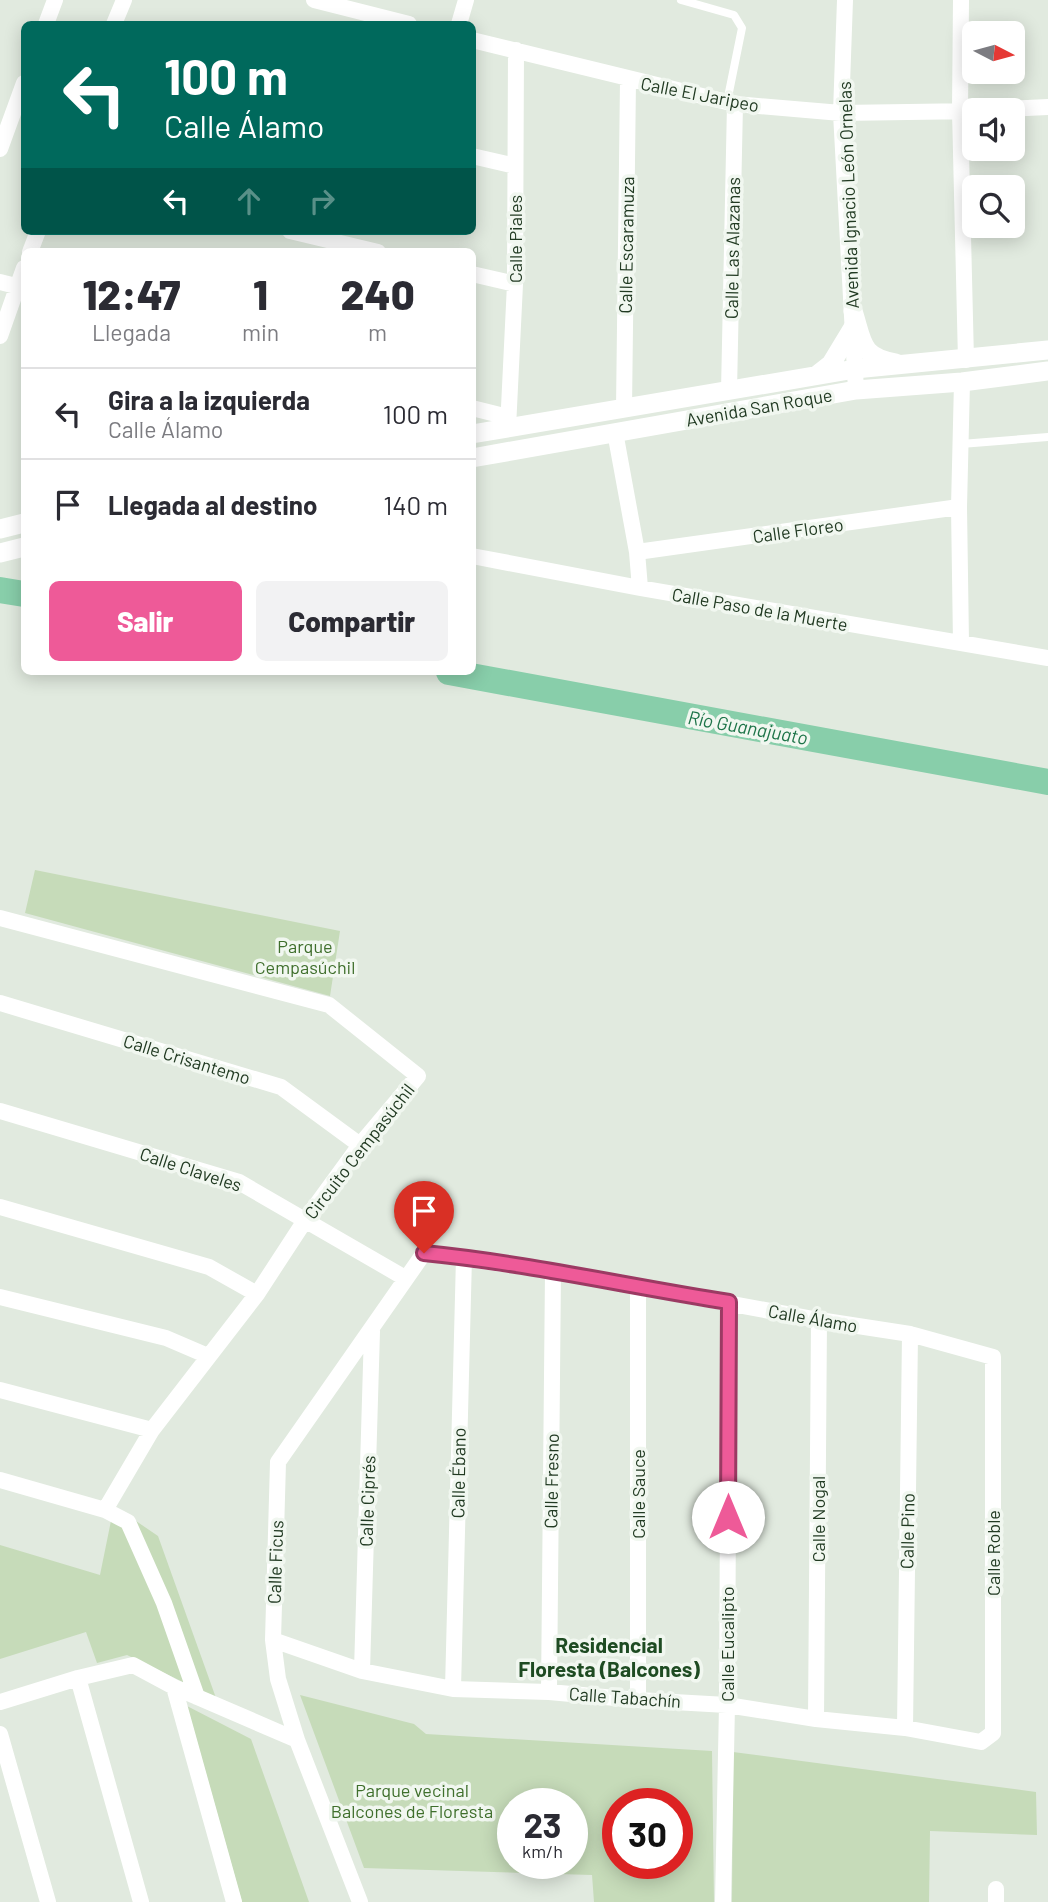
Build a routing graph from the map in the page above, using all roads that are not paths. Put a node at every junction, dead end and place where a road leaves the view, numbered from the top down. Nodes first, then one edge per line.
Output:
1 (55, 0) edge
2 (124, 0) edge
3 (314, 0) edge
4 (466, 0) edge
5 (681, 0) edge
6 (845, 0) edge
7 (961, 0) edge
8 (47, 21) edge
9 (115, 21) edge
10 (397, 21) edge
11 (460, 21) edge
12 (476, 41) edge
13 (516, 50) junction
14 (628, 80) junction
15 (21, 91) edge
16 (966, 98) edge
17 (731, 103) junction
18 (1048, 107) edge
19 (1025, 108) edge
20 (962, 111) edge
21 (841, 113) junction
22 (0, 149) edge
23 (476, 157) edge
24 (967, 161) edge
25 (515, 166) junction
26 (307, 235) edge
27 (362, 248) edge
28 (476, 275) edge
29 (0, 282) edge
30 (515, 284) junction
31 (21, 287) edge
32 (853, 319) junction
33 (0, 336) edge
34 (1048, 350) edge
35 (966, 360) junction
36 (908, 364) junction
37 (855, 369) junction
38 (1048, 371) edge
39 (816, 376) junction
40 (962, 382) junction
41 (856, 390) junction
42 (729, 391) junction
43 (624, 409) junction
44 (476, 410) edge
45 (508, 423) junction
46 (615, 432) junction
47 (476, 433) edge
48 (1048, 437) edge
49 (961, 444) junction
50 (476, 457) edge
51 (959, 507) junction
52 (21, 524) edge
53 (0, 528) edge
54 (21, 548) edge
55 (638, 552) junction
56 (0, 553) edge
57 (476, 557) edge
58 (640, 588) junction
59 (961, 643) junction
60 (1048, 658) edge
61 (0, 918) edge
62 (0, 1003) edge
63 (0, 1111) edge
64 (360, 1145) junction
65 (0, 1207) edge
66 (306, 1219) junction
67 (424, 1253) joint
68 (464, 1257) junction
69 (554, 1271) junction
70 (405, 1278) junction
71 (638, 1288) junction
72 (257, 1293) junction
73 (0, 1297) edge
74 (729, 1302) junction
75 (819, 1320) junction
76 (372, 1330) junction
77 (910, 1334) junction
78 (208, 1356) junction
79 (993, 1357) joint
80 (0, 1390) edge
81 (152, 1430) junction
82 (0, 1480) edge
83 (105, 1510) junction
84 (273, 1640) junction
85 (362, 1671) junction
86 (78, 1678) junction
87 (174, 1687) junction
88 (453, 1689) junction
89 (549, 1692) junction
90 (197, 1697) junction
91 (638, 1700) junction
92 (0, 1702) edge
93 (727, 1705) junction
94 (816, 1718) junction
95 (905, 1728) junction
96 (0, 1734) edge
97 (297, 1740) junction
98 (981, 1742) joint
99 (48, 1902) edge
100 (141, 1902) edge
101 (234, 1902) edge
102 (360, 1902) edge
103 (723, 1902) edge

1 - 8 street
2 - 9 street
3 - 10 street
4 - 11 street
5 - 17 lane
6 - 21 street, Avenida Ignacio León Ornelas
7 - 16 street
12 - 13 street, Calle El Jaripeo
13 - 14 street, Calle El Jaripeo
13 - 25 street, Calle Piales
14 - 17 street, Calle El Jaripeo
14 - 43 street, Calle Escaramuza
15 - 22 street
17 - 21 street, Calle El Jaripeo
17 - 42 street, Calle Las Alazanas
18 - 19 street
20 - 21 street, Calle El Jaripeo
21 - 32 street, Avenida Ignacio León Ornelas
23 - 25 street
24 - 35 street
25 - 30 street, Calle Piales
26 - 27 street
28 - 30 street
29 - 31 street
30 - 45 street, Calle Piales
31 - 33 street
32 - 36 street
32 - 37 street, Avenida Ignacio León Ornelas
32 - 39 street
34 - 35 street, Avenida San Roque
35 - 36 street, Avenida San Roque
36 - 37 street, Avenida San Roque
37 - 39 street, Avenida San Roque
37 - 41 street, Avenida Ignacio León Ornelas
38 - 40 street, Avenida San Roque
39 - 42 street, Avenida San Roque
40 - 41 street, Avenida San Roque
40 - 49 street
41 - 46 street, Avenida San Roque
42 - 43 street, Avenida San Roque
43 - 45 street, Avenida San Roque
44 - 45 street
45 - 47 street, Avenida San Roque
46 - 50 street, Avenida San Roque
46 - 55 street
48 - 49 lane
49 - 51 street
51 - 55 street, Calle Floreo
51 - 59 street
52 - 53 street
54 - 56 street
55 - 58 street
57 - 58 street, Calle Paso de la Muerte
58 - 59 street, Calle Paso de la Muerte
59 - 60 street, Calle Paso de la Muerte
61 - 64 street, Circuito Cempasúchil
62 - 64 street, Calle Crisantemo
63 - 66 street, Calle Claveles
64 - 66 street, Circuito Cempasúchil
65 - 72 street
66 - 70 street, Calle Claveles
66 - 72 street, Circuito Cempasúchil
67 - 68 street, Calle Álamo
67 - 70 street, Calle Ficus
68 - 69 street, Calle Álamo
68 - 88 street, Calle Ébano
69 - 71 street, Calle Álamo
69 - 89 street, Calle Fresno
70 - 76 street, Calle Ficus
71 - 74 street, Calle Álamo
71 - 91 street, Calle Sauce
72 - 78 street, Circuito Cempasúchil
73 - 78 street
74 - 75 street, Calle Álamo
74 - 93 street, Calle Eucalipto
75 - 77 street, Calle Álamo
75 - 94 street, Calle Nogal
76 - 84 street, Calle Ficus
76 - 85 street, Calle Ciprés
77 - 79 street, Calle Álamo
77 - 95 street, Calle Pino
78 - 81 street, Circuito Cempasúchil
79 - 98 street, Calle Roble
80 - 81 street
81 - 83 street, Circuito Cempasúchil
82 - 83 street
83 - 90 street
84 - 85 street, Calle Tabachín
84 - 97 street, Calle Ficus
85 - 88 street, Calle Tabachín
86 - 87 street
86 - 92 street
86 - 100 street
87 - 90 street
87 - 101 street
88 - 89 street, Calle Tabachín
89 - 91 street, Calle Tabachín
90 - 97 street
91 - 93 street, Calle Tabachín
93 - 94 street, Calle Tabachín
93 - 103 street, Calle Eucalipto
94 - 95 street, Calle Tabachín
95 - 98 street, Calle Tabachín
96 - 99 street
97 - 102 street, Calle Ficus

